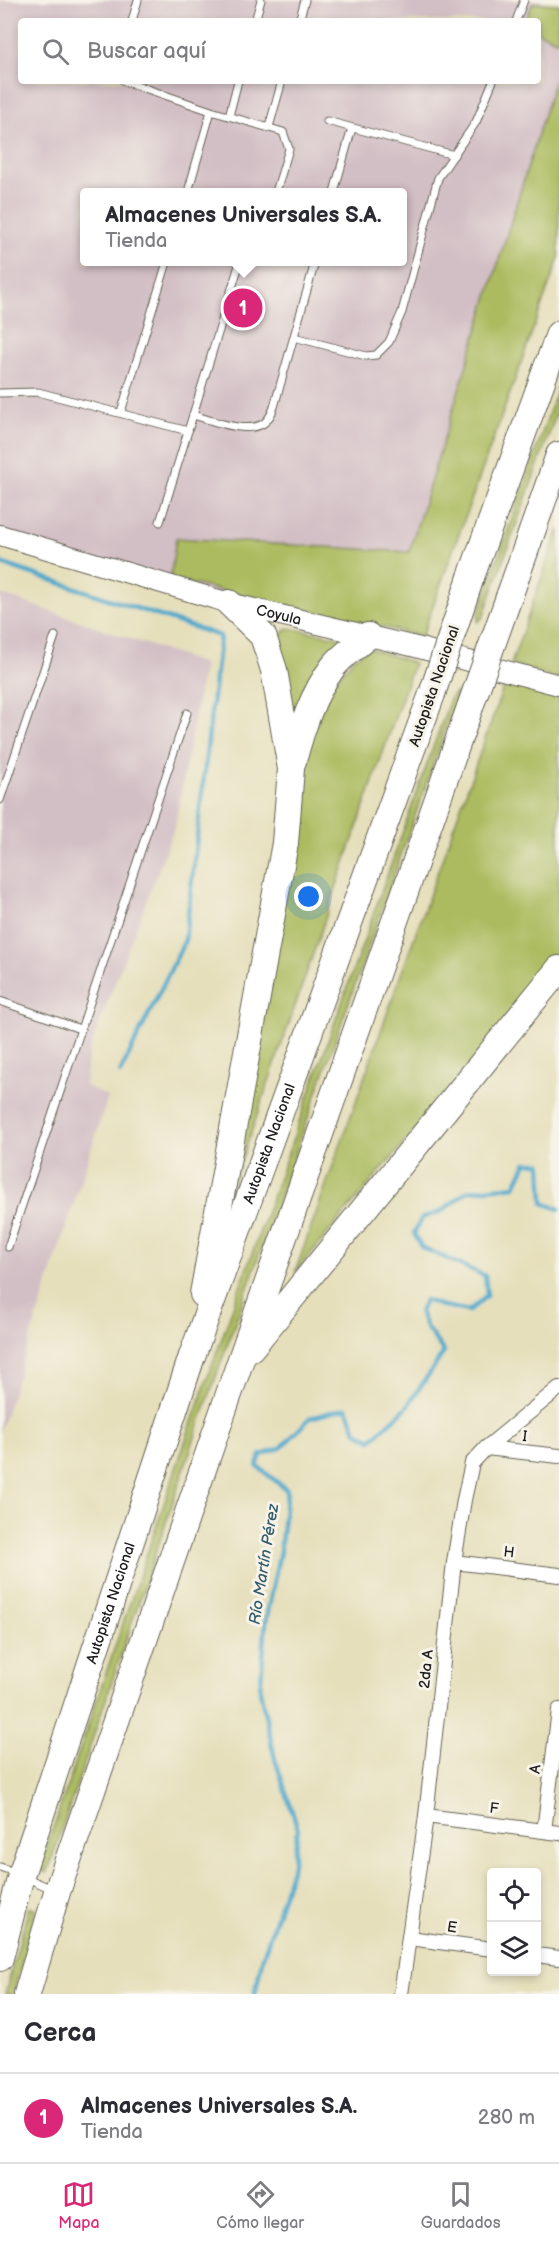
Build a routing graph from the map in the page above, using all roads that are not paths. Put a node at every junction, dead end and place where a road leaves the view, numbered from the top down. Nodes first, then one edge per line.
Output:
1 (138, 0) edge
2 (261, 0) edge
3 (305, 0) edge
4 (524, 0) edge
5 (133, 18) edge
6 (256, 18) edge
7 (300, 18) edge
8 (517, 18) edge
9 (126, 84) edge
10 (237, 84) edge
11 (281, 84) edge
12 (492, 84) edge
13 (211, 111) junction
14 (229, 116) junction
15 (327, 121) dead end
16 (269, 127) junction
17 (352, 128) junction
18 (454, 155) junction
19 (189, 188) edge
20 (277, 188) edge
21 (335, 188) edge
22 (165, 266) edge
23 (238, 266) edge
24 (314, 266) edge
25 (559, 334) edge
26 (294, 337) junction
27 (0, 393) edge
28 (121, 412) junction
29 (193, 415) junction
30 (188, 431) junction
31 (559, 455) edge
32 (160, 522) dead end
33 (0, 536) edge
34 (229, 603) junction
35 (55, 636) dead end
36 (368, 636) junction
37 (559, 685) edge
38 (187, 713) dead end
39 (291, 769) junction
40 (0, 800) edge
41 (559, 969) edge
42 (0, 1001) edge
43 (80, 1029) junction
44 (8, 1246) dead end
45 (192, 1356) junction
46 (240, 1362) junction
47 (559, 1388) edge
48 (486, 1448) junction
49 (559, 1456) edge
50 (454, 1562) junction
51 (559, 1575) edge
52 (559, 1710) edge
53 (426, 1816) junction
54 (544, 1831) junction
55 (559, 1833) edge
56 (10, 1871) edge
57 (57, 1892) junction
58 (409, 1938) junction
59 (487, 1948) edge
60 (541, 1956) edge
61 (0, 1958) edge
62 (559, 1958) edge
63 (27, 1994) edge
64 (401, 1994) edge

1 - 5 lane
2 - 6 lane
3 - 7 lane
4 - 8 lane
9 - 13 lane
10 - 14 lane
11 - 16 lane
12 - 18 lane
13 - 14 lane
13 - 19 lane
14 - 16 lane
15 - 17 lane
16 - 20 lane
17 - 18 lane
17 - 21 lane
18 - 26 lane
22 - 28 lane
23 - 29 lane
24 - 26 lane
25 - 45 highway, Autopista Nacional, bridge
26 - 29 lane
27 - 28 lane
28 - 30 lane
29 - 30 lane
30 - 32 lane
31 - 46 highway, bridge
33 - 34 street, Coyula
34 - 36 street, Coyula
34 - 39 highway
35 - 40 lane
36 - 37 street, Coyula
36 - 39 highway
38 - 43 lane
39 - 45 highway
41 - 46 highway
42 - 43 lane
43 - 44 lane
45 - 56 highway, Autopista Nacional
46 - 57 highway
47 - 48 street, 2da A
48 - 49 street, I
48 - 50 street, 2da A
50 - 51 street, H
50 - 53 street, 2da A
52 - 54 street, A
53 - 54 street, F
53 - 58 street, 2da A
54 - 55 street, F
56 - 57 lane
56 - 61 highway, Autopista Nacional
57 - 63 highway
58 - 59 street, E
58 - 64 street, 2da A
60 - 62 street

